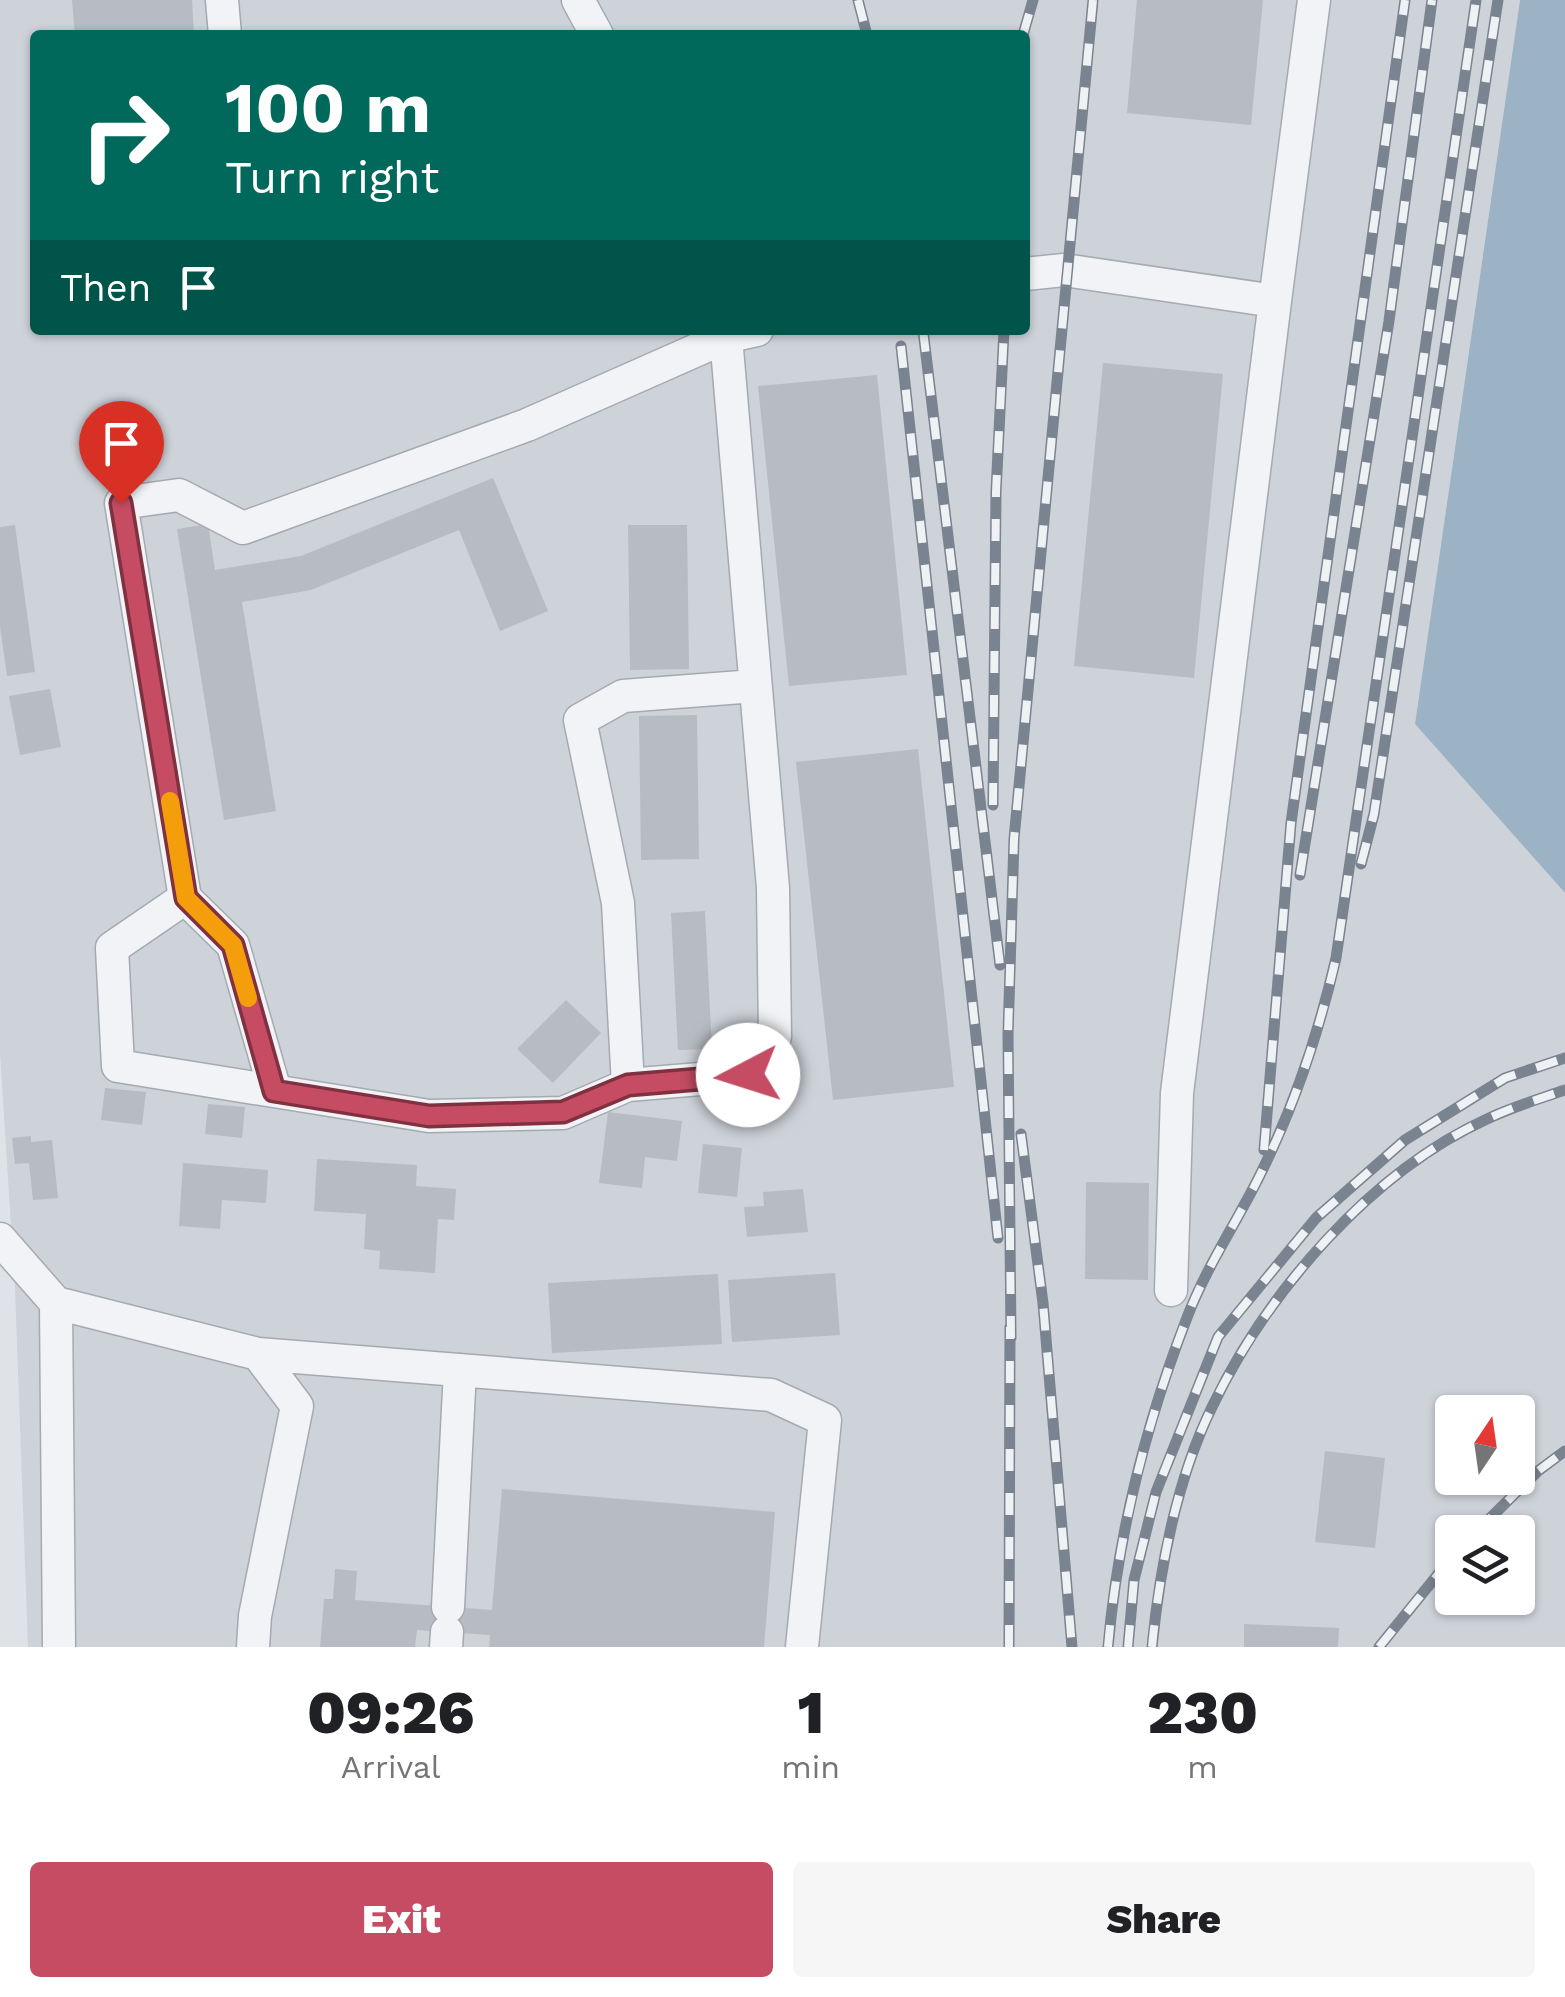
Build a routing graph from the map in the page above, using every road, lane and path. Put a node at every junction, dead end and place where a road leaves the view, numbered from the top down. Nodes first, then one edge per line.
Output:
1 (222, 0) edge
2 (578, 0) edge
3 (1314, 0) edge
4 (225, 30) edge
5 (594, 30) edge
6 (1030, 273) edge
7 (1275, 301) junction
8 (739, 335) edge
9 (741, 335) edge
10 (756, 686) junction
11 (186, 898) junction
12 (628, 1085) junction
13 (274, 1091) junction
14 (0, 1239) edge
15 (1171, 1290) dead end
16 (56, 1302) junction
17 (258, 1354) junction
18 (460, 1370) junction
19 (447, 1629) edge
20 (59, 1647) edge
21 (253, 1647) edge
22 (802, 1647) edge

1 - 4 lane
2 - 5 lane
3 - 7 lane
6 - 7 lane
7 - 15 lane
8 - 11 lane
9 - 10 lane
10 - 12 lane
10 - 12 lane
11 - 13 lane
11 - 13 lane
12 - 13 lane
14 - 16 lane
16 - 17 lane
16 - 20 lane
17 - 18 lane
17 - 21 lane
18 - 19 lane
18 - 22 lane

